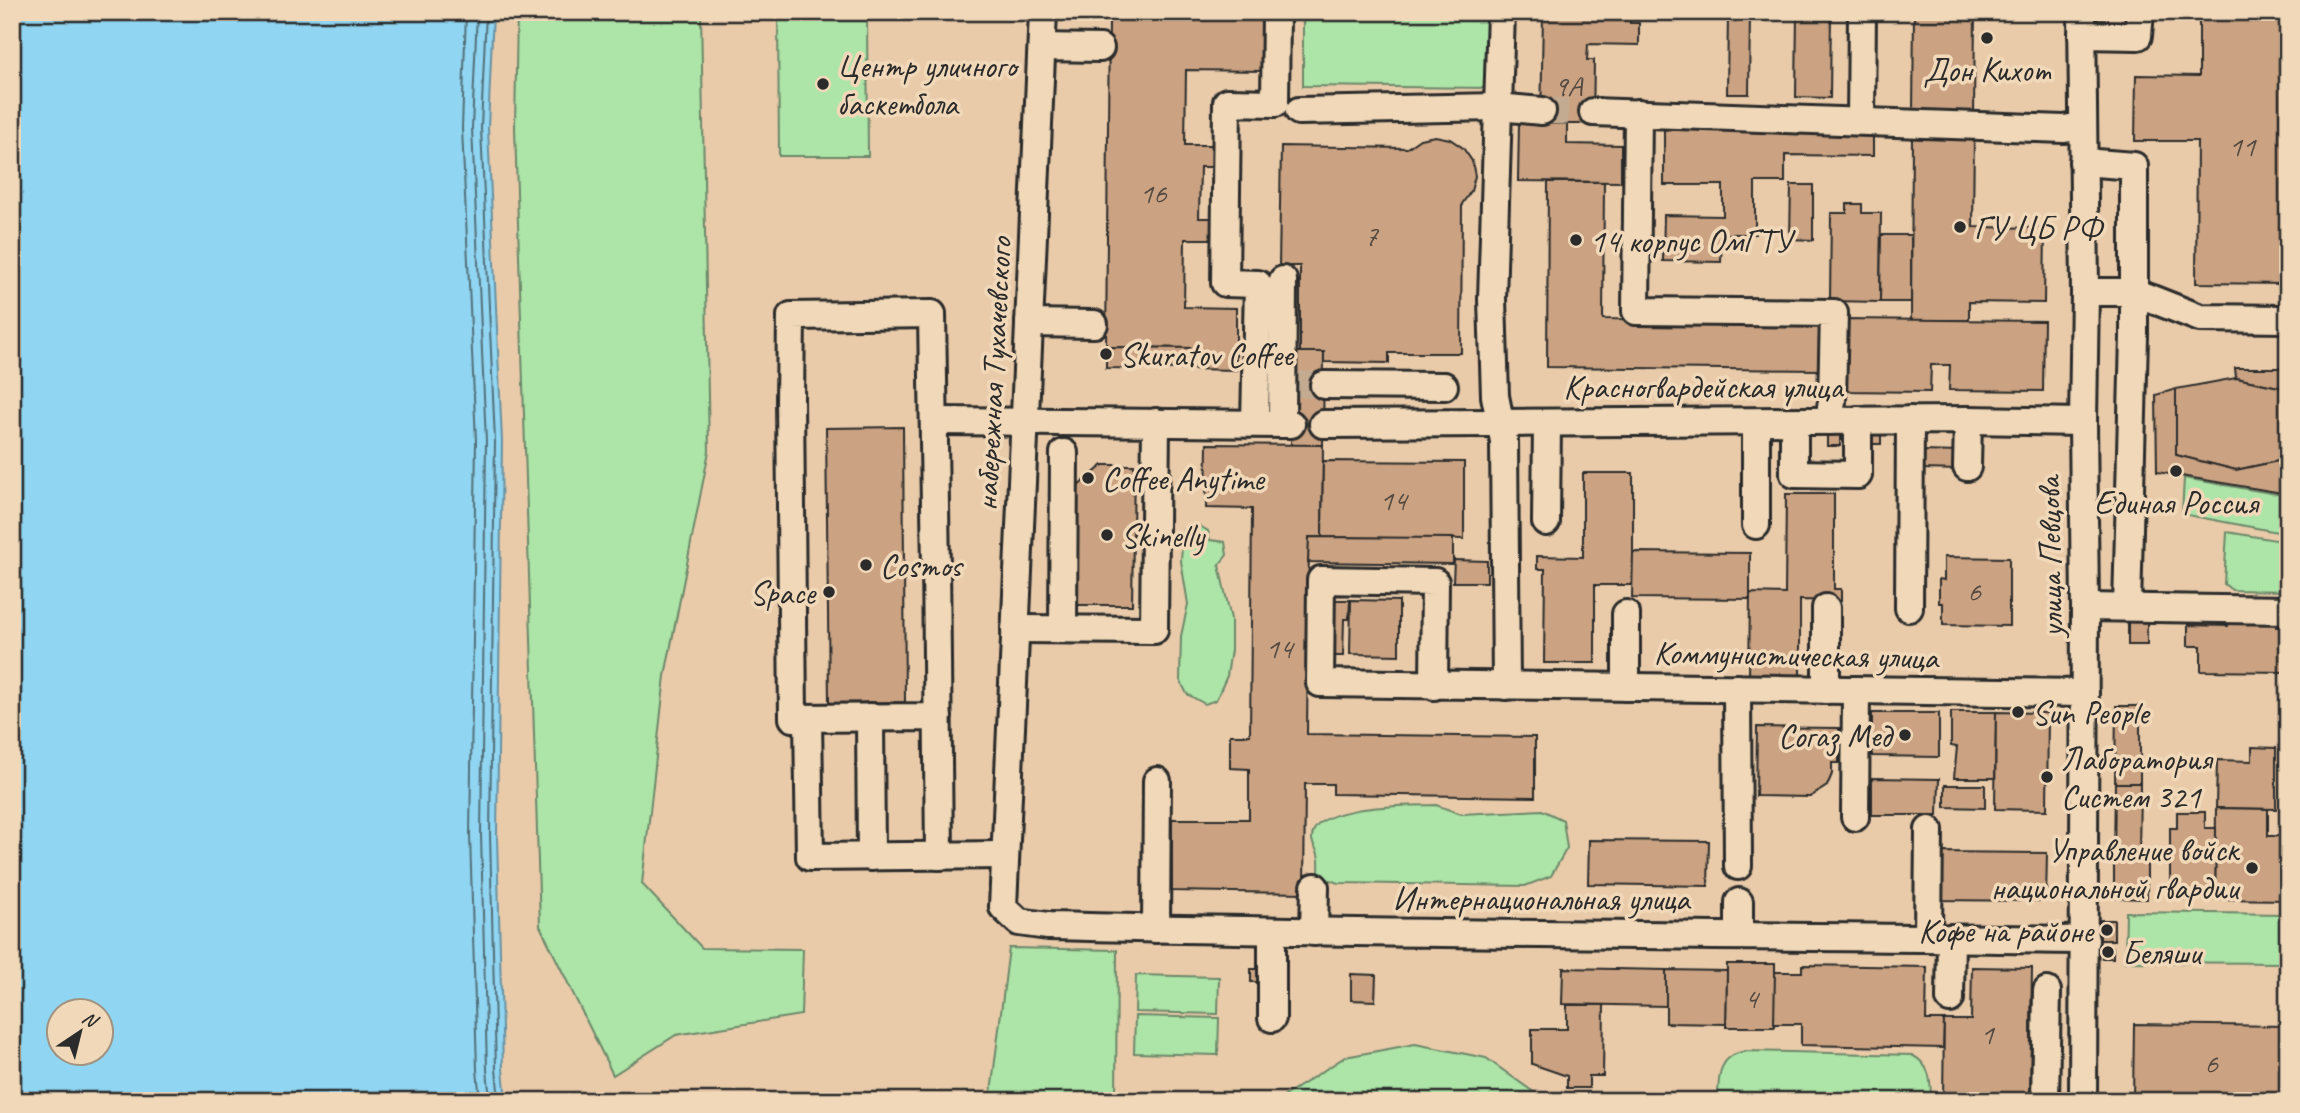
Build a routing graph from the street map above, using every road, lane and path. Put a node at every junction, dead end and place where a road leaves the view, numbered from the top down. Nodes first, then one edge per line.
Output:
1 (1043, 12) edge
2 (1276, 12) edge
3 (1502, 12) edge
4 (1862, 12) edge
5 (2140, 12) edge
6 (2082, 24) edge
7 (1042, 47) junction
8 (1100, 48) dead end
9 (1497, 107) junction
10 (1299, 111) dead end
11 (1542, 111) tunnel mouth
12 (1593, 112) tunnel mouth
13 (1638, 113) junction
14 (1861, 121) junction
15 (2082, 126) junction
16 (2083, 162) junction
17 (1283, 280) dead end
18 (2085, 292) junction
19 (2134, 292) junction
20 (2288, 319) edge
21 (1029, 323) junction
22 (1094, 324) dead end
23 (1324, 385) tunnel mouth
24 (1383, 385) junction
25 (1444, 386) dead end
26 (1968, 419) junction
27 (1025, 420) junction
28 (1858, 420) junction
29 (1910, 420) junction
30 (934, 421) junction
31 (1829, 421) junction
32 (1156, 422) junction
33 (1794, 422) junction
34 (2082, 422) junction
35 (1255, 423) junction
36 (1499, 423) junction
37 (1547, 423) junction
38 (1756, 423) junction
39 (1323, 424) dead end
40 (1383, 425) junction
41 (1064, 453) dead end
42 (1967, 467) dead end
43 (1546, 522) dead end
44 (1756, 525) dead end
45 (2085, 607) junction
46 (2127, 607) junction
47 (1826, 608) dead end
48 (1909, 608) dead end
49 (2288, 611) edge
50 (1626, 614) dead end
51 (1015, 629) junction
52 (1063, 629) junction
53 (1434, 685) junction
54 (1506, 686) junction
55 (1626, 687) junction
56 (1737, 688) junction
57 (1826, 690) junction
58 (1856, 690) junction
59 (2085, 693) junction
60 (870, 717) junction
61 (938, 717) junction
62 (808, 718) junction
63 (1157, 781) dead end
64 (1855, 817) dead end
65 (1929, 830) dead end
66 (1005, 855) junction
67 (939, 856) junction
68 (871, 857) junction
69 (1738, 866) dead end
70 (1315, 887) dead end
71 (1739, 902) dead end
72 (1003, 908) joint
73 (1156, 929) junction
74 (1272, 931) junction
75 (1314, 932) junction
76 (1739, 934) junction
77 (1939, 938) junction
78 (2085, 940) junction
79 (2047, 991) dead end
80 (1950, 999) dead end
81 (1272, 1018) dead end
82 (2045, 1101) edge
83 (2083, 1101) edge

1 - 7 street, набережная Тухачевского
2 - 35 street
3 - 9 street
4 - 14 street
5 - 6 street
6 - 15 street, улица Певцова
7 - 8 street
7 - 21 street, набережная Тухачевского
9 - 10 street
9 - 11 street
9 - 36 street
12 - 13 street
13 - 14 street
13 - 31 street
14 - 15 street
15 - 16 street, улица Певцова
16 - 18 street, улица Певцова
16 - 19 street
17 - 35 street
18 - 19 street
18 - 34 street, улица Певцова
19 - 20 street
19 - 46 street
21 - 22 street
21 - 27 street, набережная Тухачевского
23 - 24 street
24 - 25 street
24 - 40 street
26 - 29 street, Красногвардейская улица
26 - 34 street, Красногвардейская улица
26 - 42 street
27 - 30 street
27 - 32 street
27 - 51 street, набережная Тухачевского
28 - 29 street, Красногвардейская улица
28 - 31 street, Красногвардейская улица
28 - 33 street
29 - 48 street
30 - 61 street
30 - 62 street
31 - 33 street, Красногвардейская улица
32 - 35 street
32 - 52 street
33 - 38 street, Красногвардейская улица
34 - 45 street, улица Певцова
36 - 37 street, Красногвардейская улица
36 - 40 street, Красногвардейская улица
36 - 54 street
37 - 38 street, Красногвардейская улица
37 - 43 street
38 - 44 street
39 - 40 street, Красногвардейская улица
41 - 52 street
45 - 46 street
45 - 59 street, улица Певцова
46 - 49 street
47 - 57 street
50 - 55 street
51 - 52 street
51 - 66 street, набережная Тухачевского
53 - 53 street, Коммунистическая улица
53 - 54 street, Коммунистическая улица
54 - 55 street, Коммунистическая улица
55 - 56 street, Коммунистическая улица
56 - 57 street, Коммунистическая улица
56 - 69 street
57 - 58 street, Коммунистическая улица
58 - 59 street, Коммунистическая улица
58 - 64 street
59 - 78 street, улица Певцова
60 - 61 street
60 - 62 street
60 - 68 street
61 - 67 street
62 - 68 street
63 - 73 street
65 - 77 street
66 - 67 street
66 - 72 street, набережная Тухачевского
67 - 68 street
70 - 75 street
71 - 76 street
72 - 73 street, Интернациональная улица
73 - 74 street, Интернациональная улица
74 - 75 street, Интернациональная улица
74 - 81 street
75 - 76 street, Интернациональная улица
76 - 77 street, Интернациональная улица
77 - 78 street, Интернациональная улица
77 - 80 street
78 - 83 street, улица Певцова
79 - 82 street

